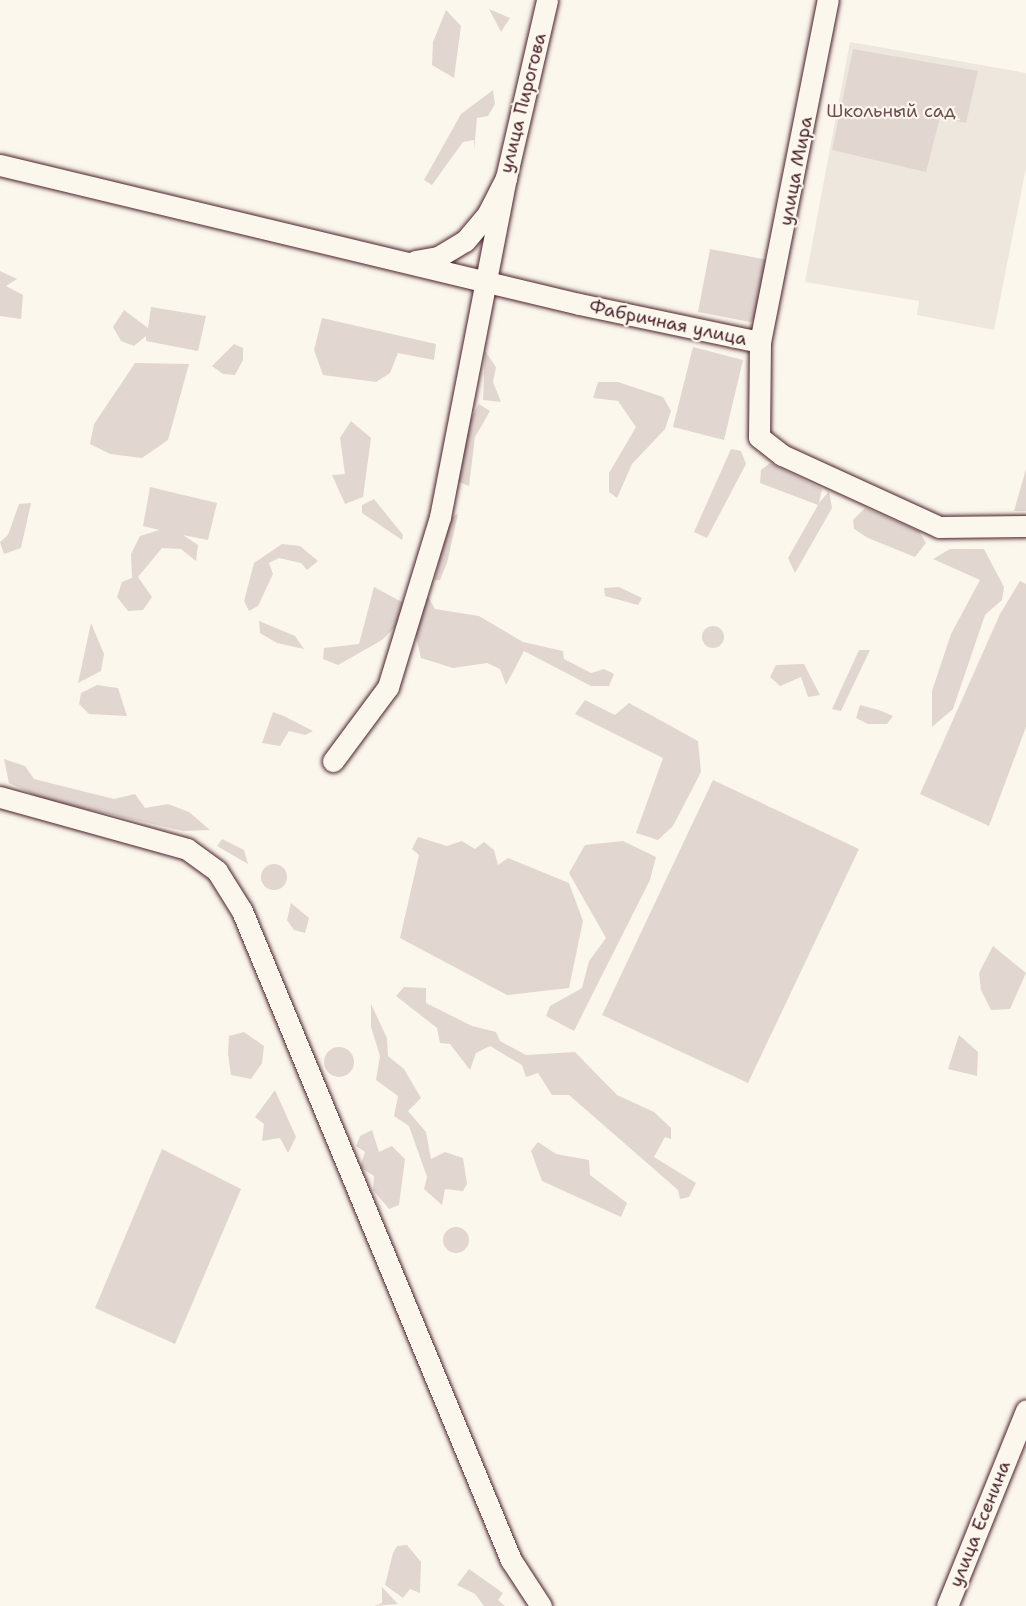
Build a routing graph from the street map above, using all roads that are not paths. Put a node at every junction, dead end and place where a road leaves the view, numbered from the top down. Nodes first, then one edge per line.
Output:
1 (547, 0) edge
2 (828, 0) edge
3 (0, 165) edge
4 (506, 178) junction
5 (409, 262) junction
6 (482, 280) junction
7 (760, 342) junction
8 (1026, 526) edge
9 (333, 761) dead end
10 (0, 797) edge
11 (1026, 1410) edge
12 (541, 1606) edge
13 (947, 1606) edge

1 - 4 street, улица Пирогова
2 - 7 street, улица Мира
3 - 5 street, Фабричная улица
4 - 5 street, улица Пирогова
4 - 6 street
5 - 6 street, Фабричная улица
6 - 7 street, Фабричная улица
6 - 9 street
7 - 8 street, Фабричная улица
10 - 12 street
11 - 13 street, улица Есенина

